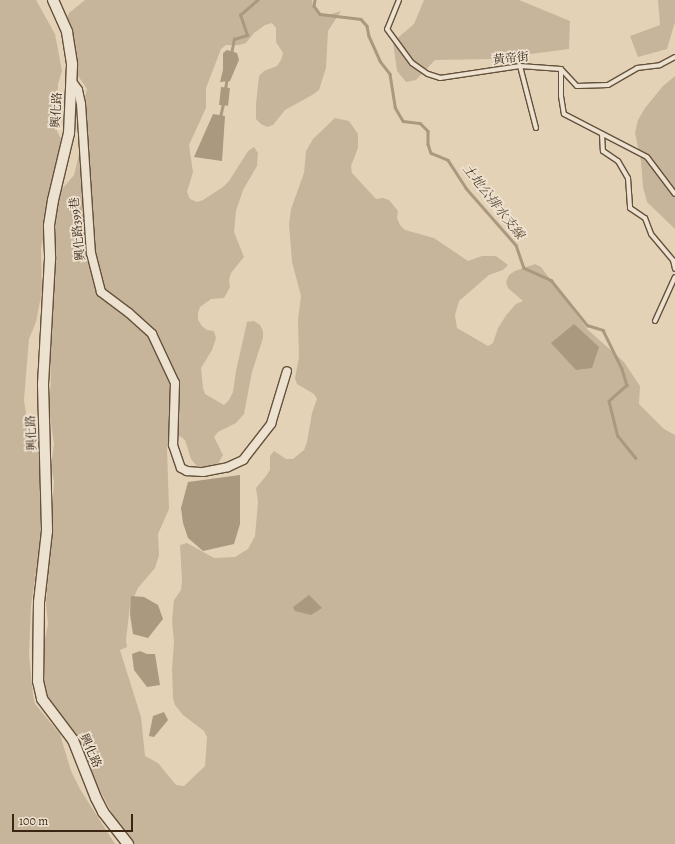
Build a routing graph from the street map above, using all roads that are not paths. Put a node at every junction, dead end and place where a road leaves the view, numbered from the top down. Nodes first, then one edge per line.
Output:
1 (53, 0) edge
2 (399, 0) edge
3 (675, 57) edge
4 (520, 66) junction
5 (561, 69) junction
6 (71, 80) junction
7 (536, 128) dead end
8 (602, 134) junction
9 (675, 194) edge
10 (675, 269) edge
11 (675, 277) edge
12 (655, 321) dead end
13 (287, 371) dead end
14 (128, 844) edge

1 - 6 street, 興化路
2 - 4 lane, 黃帝街
3 - 5 lane
4 - 5 lane, 黃帝街
4 - 7 lane
5 - 8 lane
6 - 13 street, 興化路399巷
6 - 14 street, 興化路
8 - 9 lane
8 - 10 lane
11 - 12 lane

